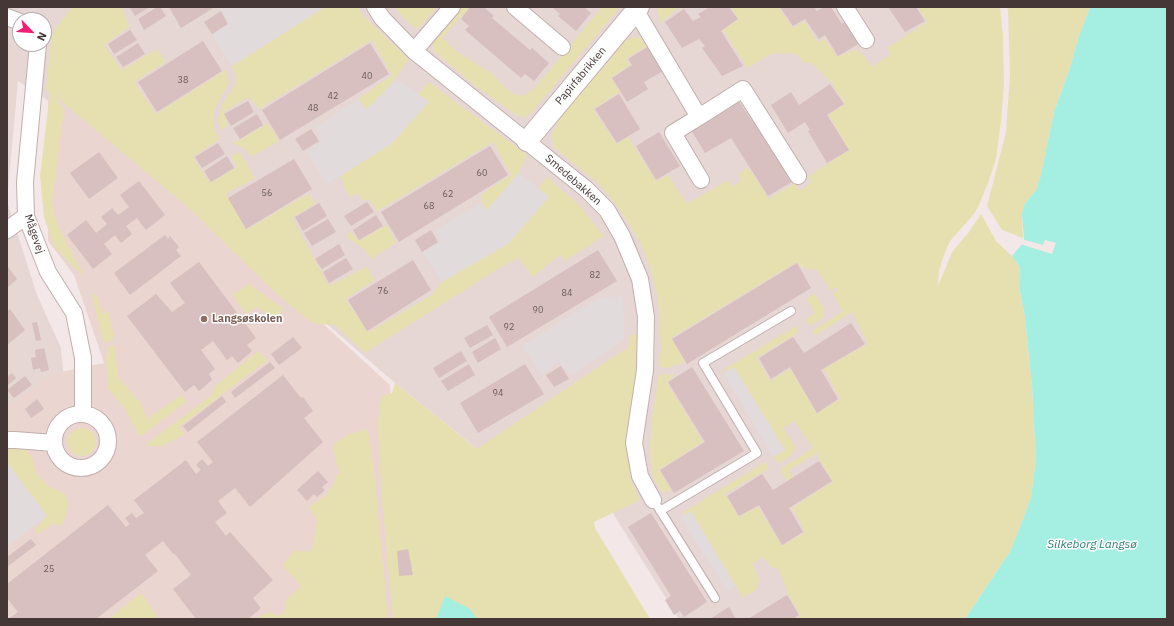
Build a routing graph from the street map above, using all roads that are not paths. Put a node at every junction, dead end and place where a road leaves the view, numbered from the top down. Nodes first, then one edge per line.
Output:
1 (375, 7) edge
2 (452, 7) edge
3 (515, 7) edge
4 (845, 7) edge
5 (638, 9) edge
6 (866, 40) dead end
7 (562, 47) dead end
8 (414, 51) junction
9 (37, 52) edge
10 (699, 116) junction
11 (527, 141) junction
12 (798, 176) dead end
13 (702, 180) dead end
14 (26, 216) junction
15 (7, 230) edge
16 (791, 311) dead end
17 (83, 414) junction
18 (7, 440) edge
19 (54, 444) junction
20 (657, 506) junction
21 (715, 598) dead end

1 - 8 street, Smedebakken
2 - 8 street
3 - 7 street
4 - 6 street
5 - 10 street, Papirfabrikken
5 - 11 street, Papirfabrikken
8 - 11 street, Smedebakken
9 - 14 street, Mågevej
10 - 12 street
10 - 13 street
11 - 20 street, Smedebakken
14 - 15 street
14 - 17 street, Mågevej
16 - 20 lane
17 - 19 street
17 - 19 street
18 - 19 street
20 - 21 lane

